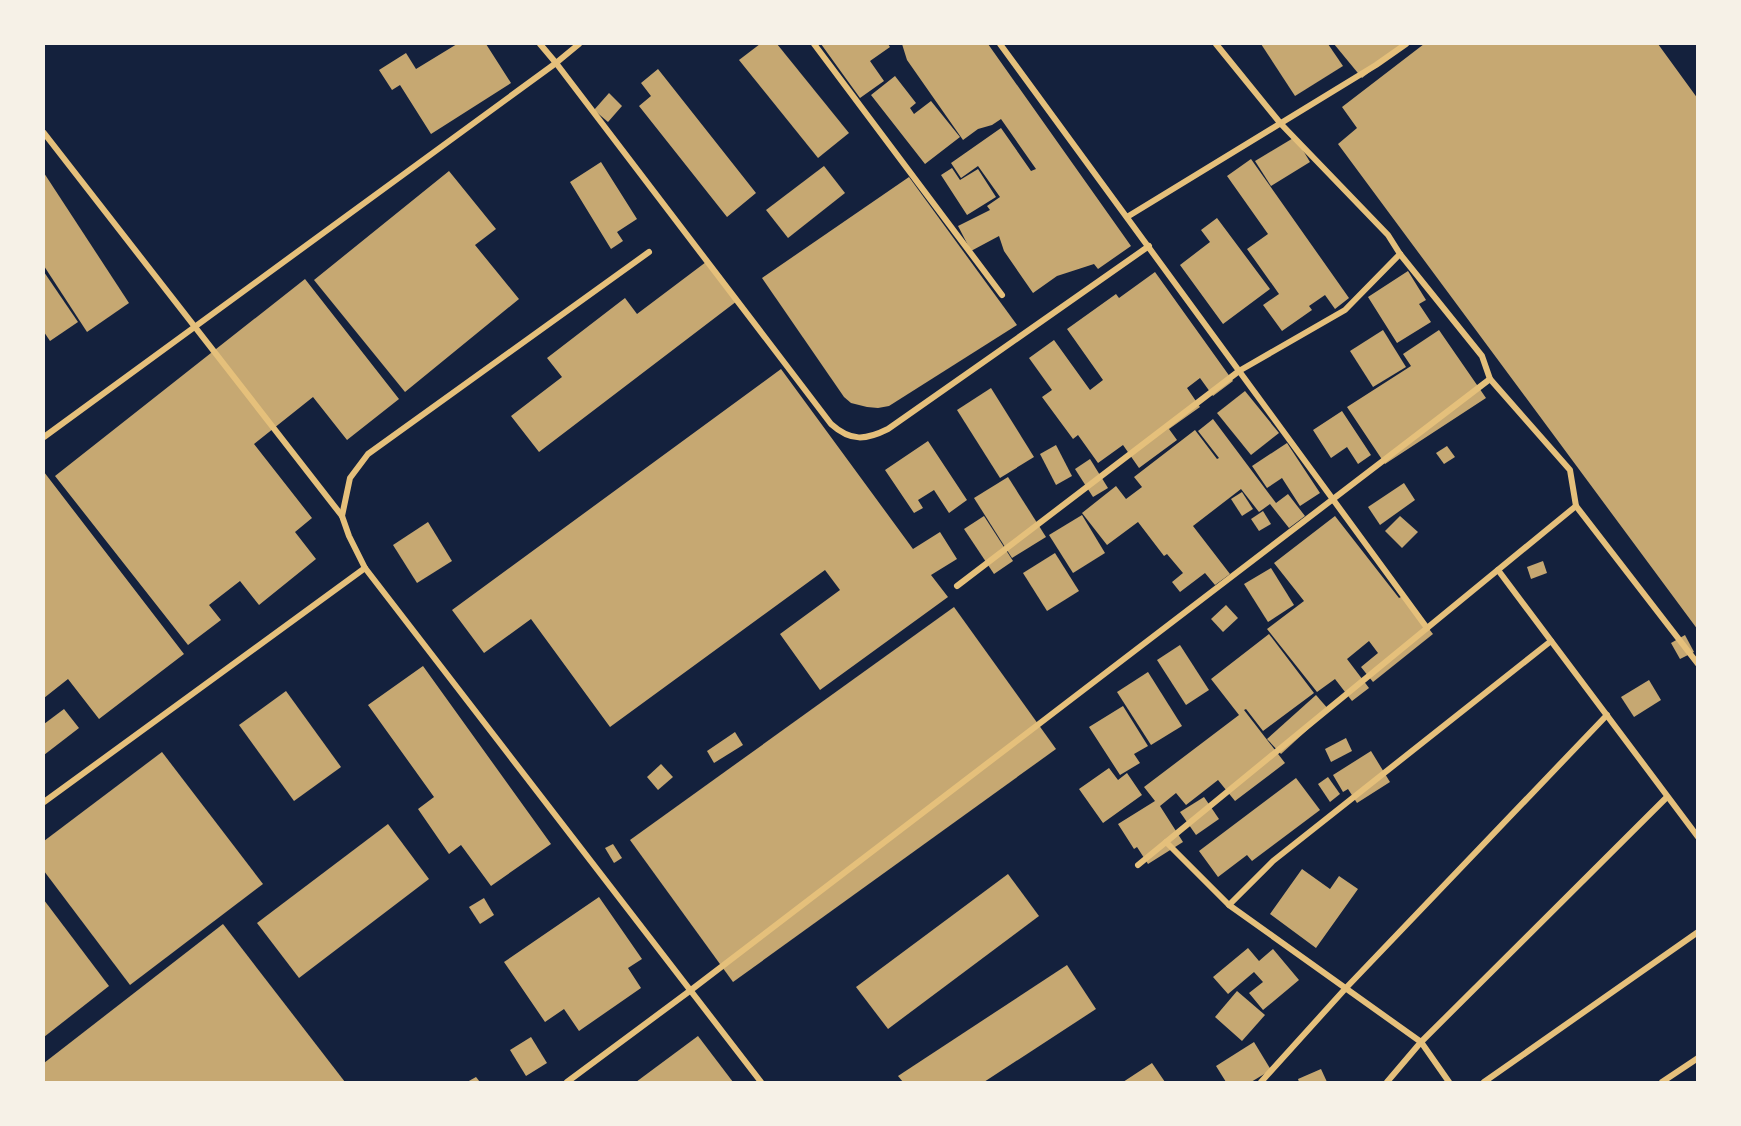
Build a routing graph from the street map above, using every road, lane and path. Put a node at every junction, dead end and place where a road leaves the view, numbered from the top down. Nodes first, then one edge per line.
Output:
1 (540, 44) edge
2 (579, 44) edge
3 (814, 44) edge
4 (1000, 44) edge
5 (1216, 44) edge
6 (1406, 44) edge
7 (556, 63) junction
8 (1281, 124) junction
9 (44, 133) edge
10 (1128, 216) junction
11 (1149, 246) junction
12 (649, 252) dead end
13 (1400, 254) junction
14 (1002, 295) dead end
15 (194, 327) junction
16 (1239, 370) junction
17 (1490, 379) junction
18 (44, 437) edge
19 (1332, 499) junction
20 (1576, 506) junction
21 (342, 516) junction
22 (365, 568) junction
23 (1498, 570) junction
24 (957, 586) dead end
25 (1427, 628) junction
26 (1551, 641) junction
27 (1698, 664) edge
28 (1607, 715) junction
29 (1667, 797) junction
30 (44, 802) edge
31 (1698, 837) edge
32 (1166, 842) junction
33 (1138, 865) dead end
34 (1228, 905) junction
35 (1698, 932) edge
36 (1345, 989) junction
37 (691, 990) junction
38 (1421, 1042) junction
39 (1698, 1058) edge
40 (567, 1083) edge
41 (761, 1083) edge
42 (1261, 1083) edge
43 (1387, 1083) edge
44 (1449, 1083) edge
45 (1484, 1083) edge
46 (1662, 1083) edge

1 - 7 street
2 - 7 street
3 - 14 street
4 - 10 street
5 - 8 street
6 - 8 street
7 - 11 street
7 - 15 street
8 - 10 street
8 - 13 street
9 - 15 street
10 - 11 street
11 - 16 street
12 - 21 street
13 - 16 street
13 - 17 street
15 - 18 street
15 - 21 street
16 - 19 street
16 - 24 street
17 - 19 street
17 - 20 street
19 - 25 street
19 - 37 street
20 - 23 street
20 - 27 street
21 - 22 street
22 - 30 street
22 - 37 street
23 - 25 street
23 - 26 street
25 - 32 street
26 - 28 street
26 - 34 street
28 - 29 street
28 - 36 street
29 - 31 street
29 - 38 street
32 - 33 street
32 - 34 street
34 - 36 street
35 - 45 street
36 - 38 street
36 - 42 street
37 - 40 street
37 - 41 street
38 - 43 street
38 - 44 street
39 - 46 street

